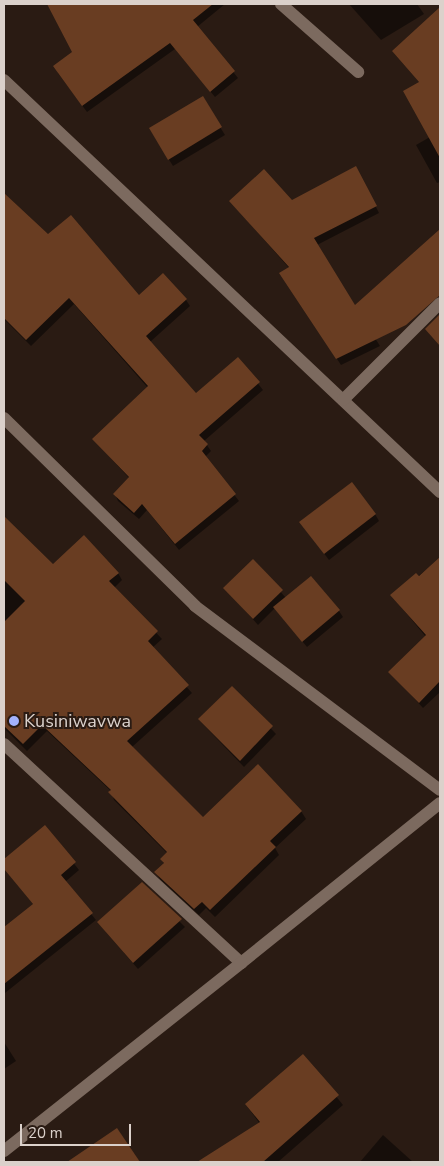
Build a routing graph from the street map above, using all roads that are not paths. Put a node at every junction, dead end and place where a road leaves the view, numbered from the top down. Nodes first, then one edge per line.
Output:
1 (281, 4) edge
2 (358, 72) dead end
3 (4, 80) edge
4 (440, 304) edge
5 (343, 400) junction
6 (4, 418) edge
7 (440, 492) edge
8 (4, 744) edge
9 (440, 790) edge
10 (440, 803) edge
11 (241, 963) junction
12 (4, 1151) edge

1 - 2 street
3 - 5 street
4 - 5 street
5 - 7 street
6 - 9 street
8 - 11 street
10 - 11 street
11 - 12 street

